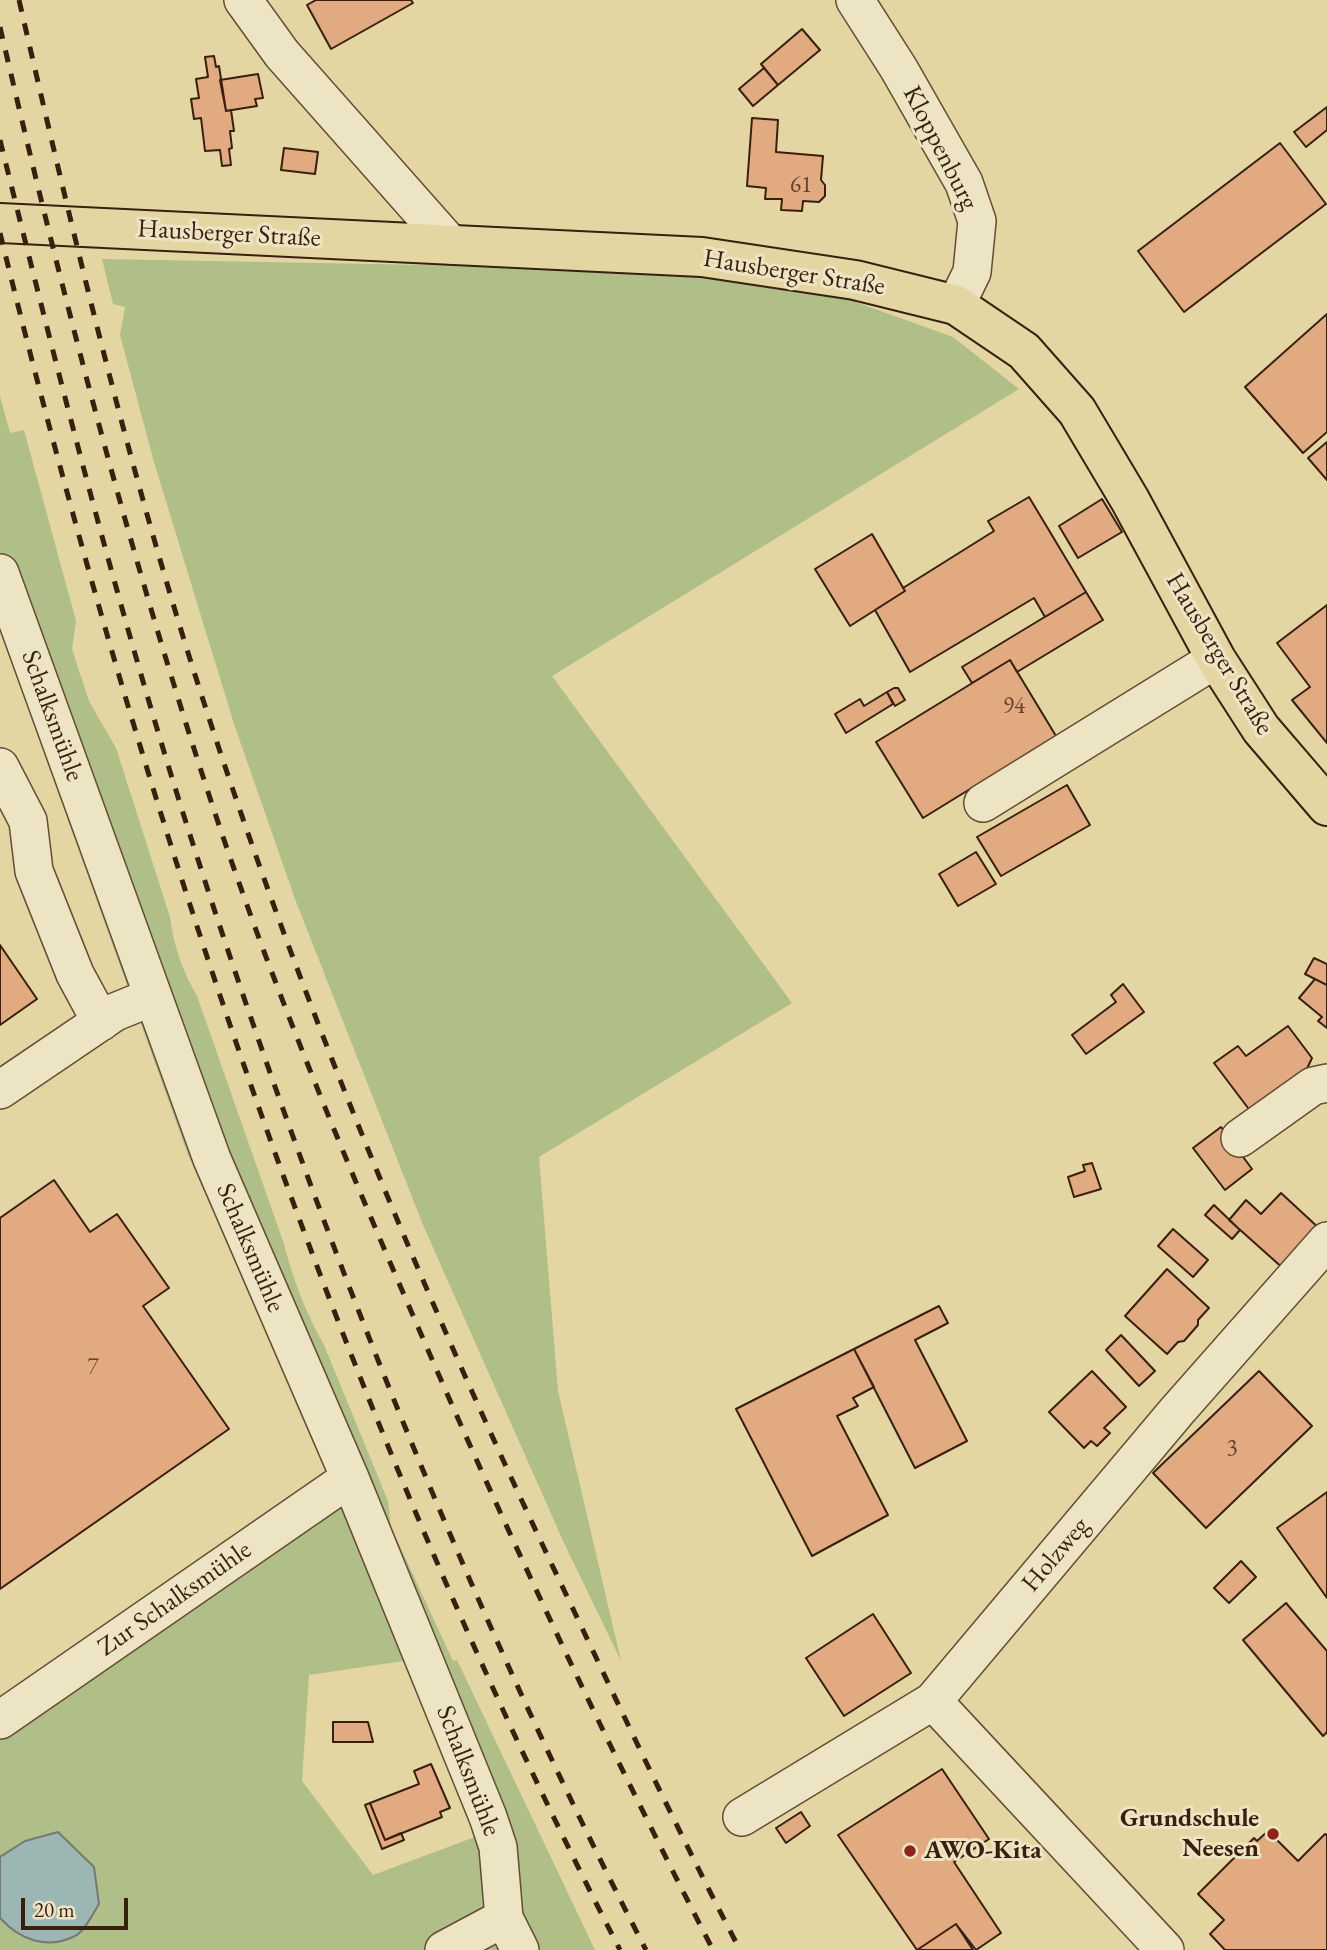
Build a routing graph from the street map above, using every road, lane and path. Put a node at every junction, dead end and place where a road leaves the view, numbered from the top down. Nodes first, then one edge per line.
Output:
1 (243, 0) edge
2 (855, 0) edge
3 (0, 223) edge
4 (451, 245) junction
5 (956, 305) junction
6 (0, 573) edge
7 (13, 649) edge
8 (1216, 659) junction
9 (0, 767) edge
10 (983, 803) dead end
11 (1327, 806) edge
12 (152, 997) junction
13 (101, 1022) junction
14 (1327, 1083) edge
15 (0, 1090) edge
16 (1240, 1138) dead end
17 (1325, 1246) edge
18 (350, 1478) junction
19 (933, 1702) junction
20 (0, 1720) edge
21 (742, 1817) dead end
22 (512, 1934) edge
23 (444, 1950) edge
24 (1166, 1950) edge

1 - 4 street
2 - 5 street, Kloppenburg
3 - 4 main road, Hausberger Straße
4 - 5 main road, Hausberger Straße
5 - 8 main road, Hausberger Straße
6 - 7 street, Schalksmühle
7 - 12 street, Schalksmühle
8 - 10 street
8 - 11 main road, Hausberger Straße
9 - 13 street
12 - 13 street
12 - 18 street, Schalksmühle
13 - 15 street
14 - 16 street
17 - 19 street, Holzweg
18 - 20 street, Zur Schalksmühle
18 - 22 street, Schalksmühle
19 - 21 street, Holzweg
19 - 24 street
22 - 23 street

